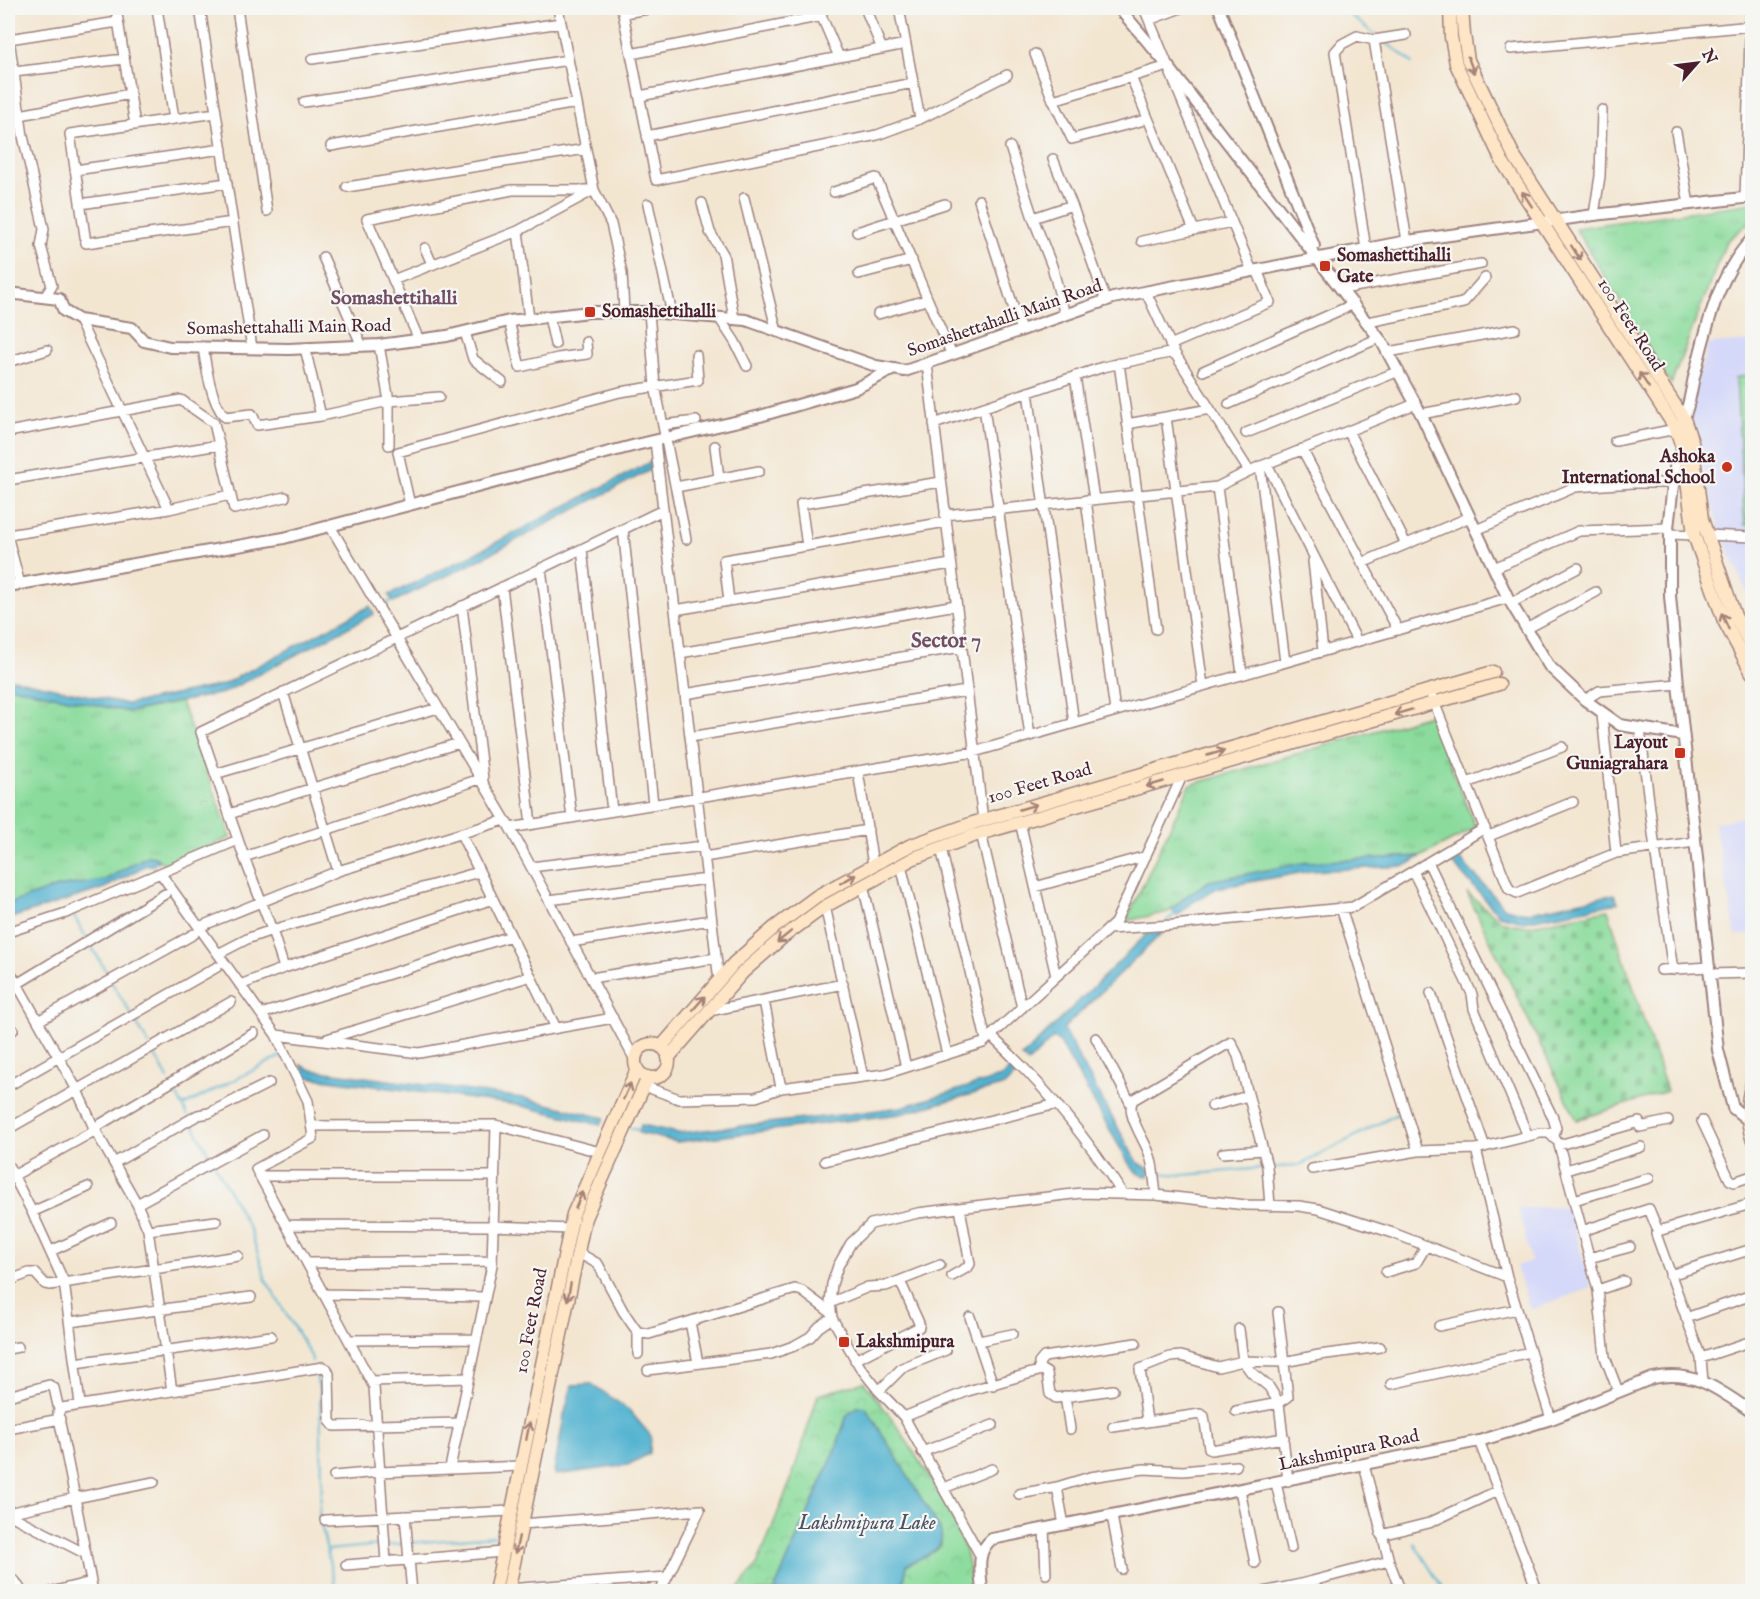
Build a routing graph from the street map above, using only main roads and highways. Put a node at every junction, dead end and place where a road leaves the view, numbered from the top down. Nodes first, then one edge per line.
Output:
1 (1450, 8) edge
2 (1462, 8) edge
3 (1549, 222) junction
4 (1688, 446) junction
5 (1752, 647) edge
6 (1752, 673) edge
7 (1496, 678) dead end
8 (1432, 697) junction
9 (661, 1047) junction
10 (668, 1058) junction
11 (636, 1064) junction
12 (646, 1082) junction
13 (1752, 1084) edge
14 (1750, 1120) edge
15 (1752, 1138) edge
16 (606, 1155) junction
17 (508, 1590) edge
18 (495, 1592) edge

3 -> 1 main road, 100 Feet Road
2 -> 3 main road, 100 Feet Road
3 - 4 main road, 100 Feet Road
4 - 5 main road, 100 Feet Road
6 -> 4 main road, 100 Feet Road
7 - 8 main road, 100 Feet Road
9 -> 8 main road, 100 Feet Road
8 -> 10 main road, 100 Feet Road
9 - 10 main road
9 - 11 main road
10 - 12 main road, 100 Feet Road
11 - 12 main road
16 -> 11 main road, 100 Feet Road
12 - 16 main road, 100 Feet Road
13 - 14 main road
14 - 15 main road
16 -> 17 main road, 100 Feet Road
18 -> 16 main road, 100 Feet Road

